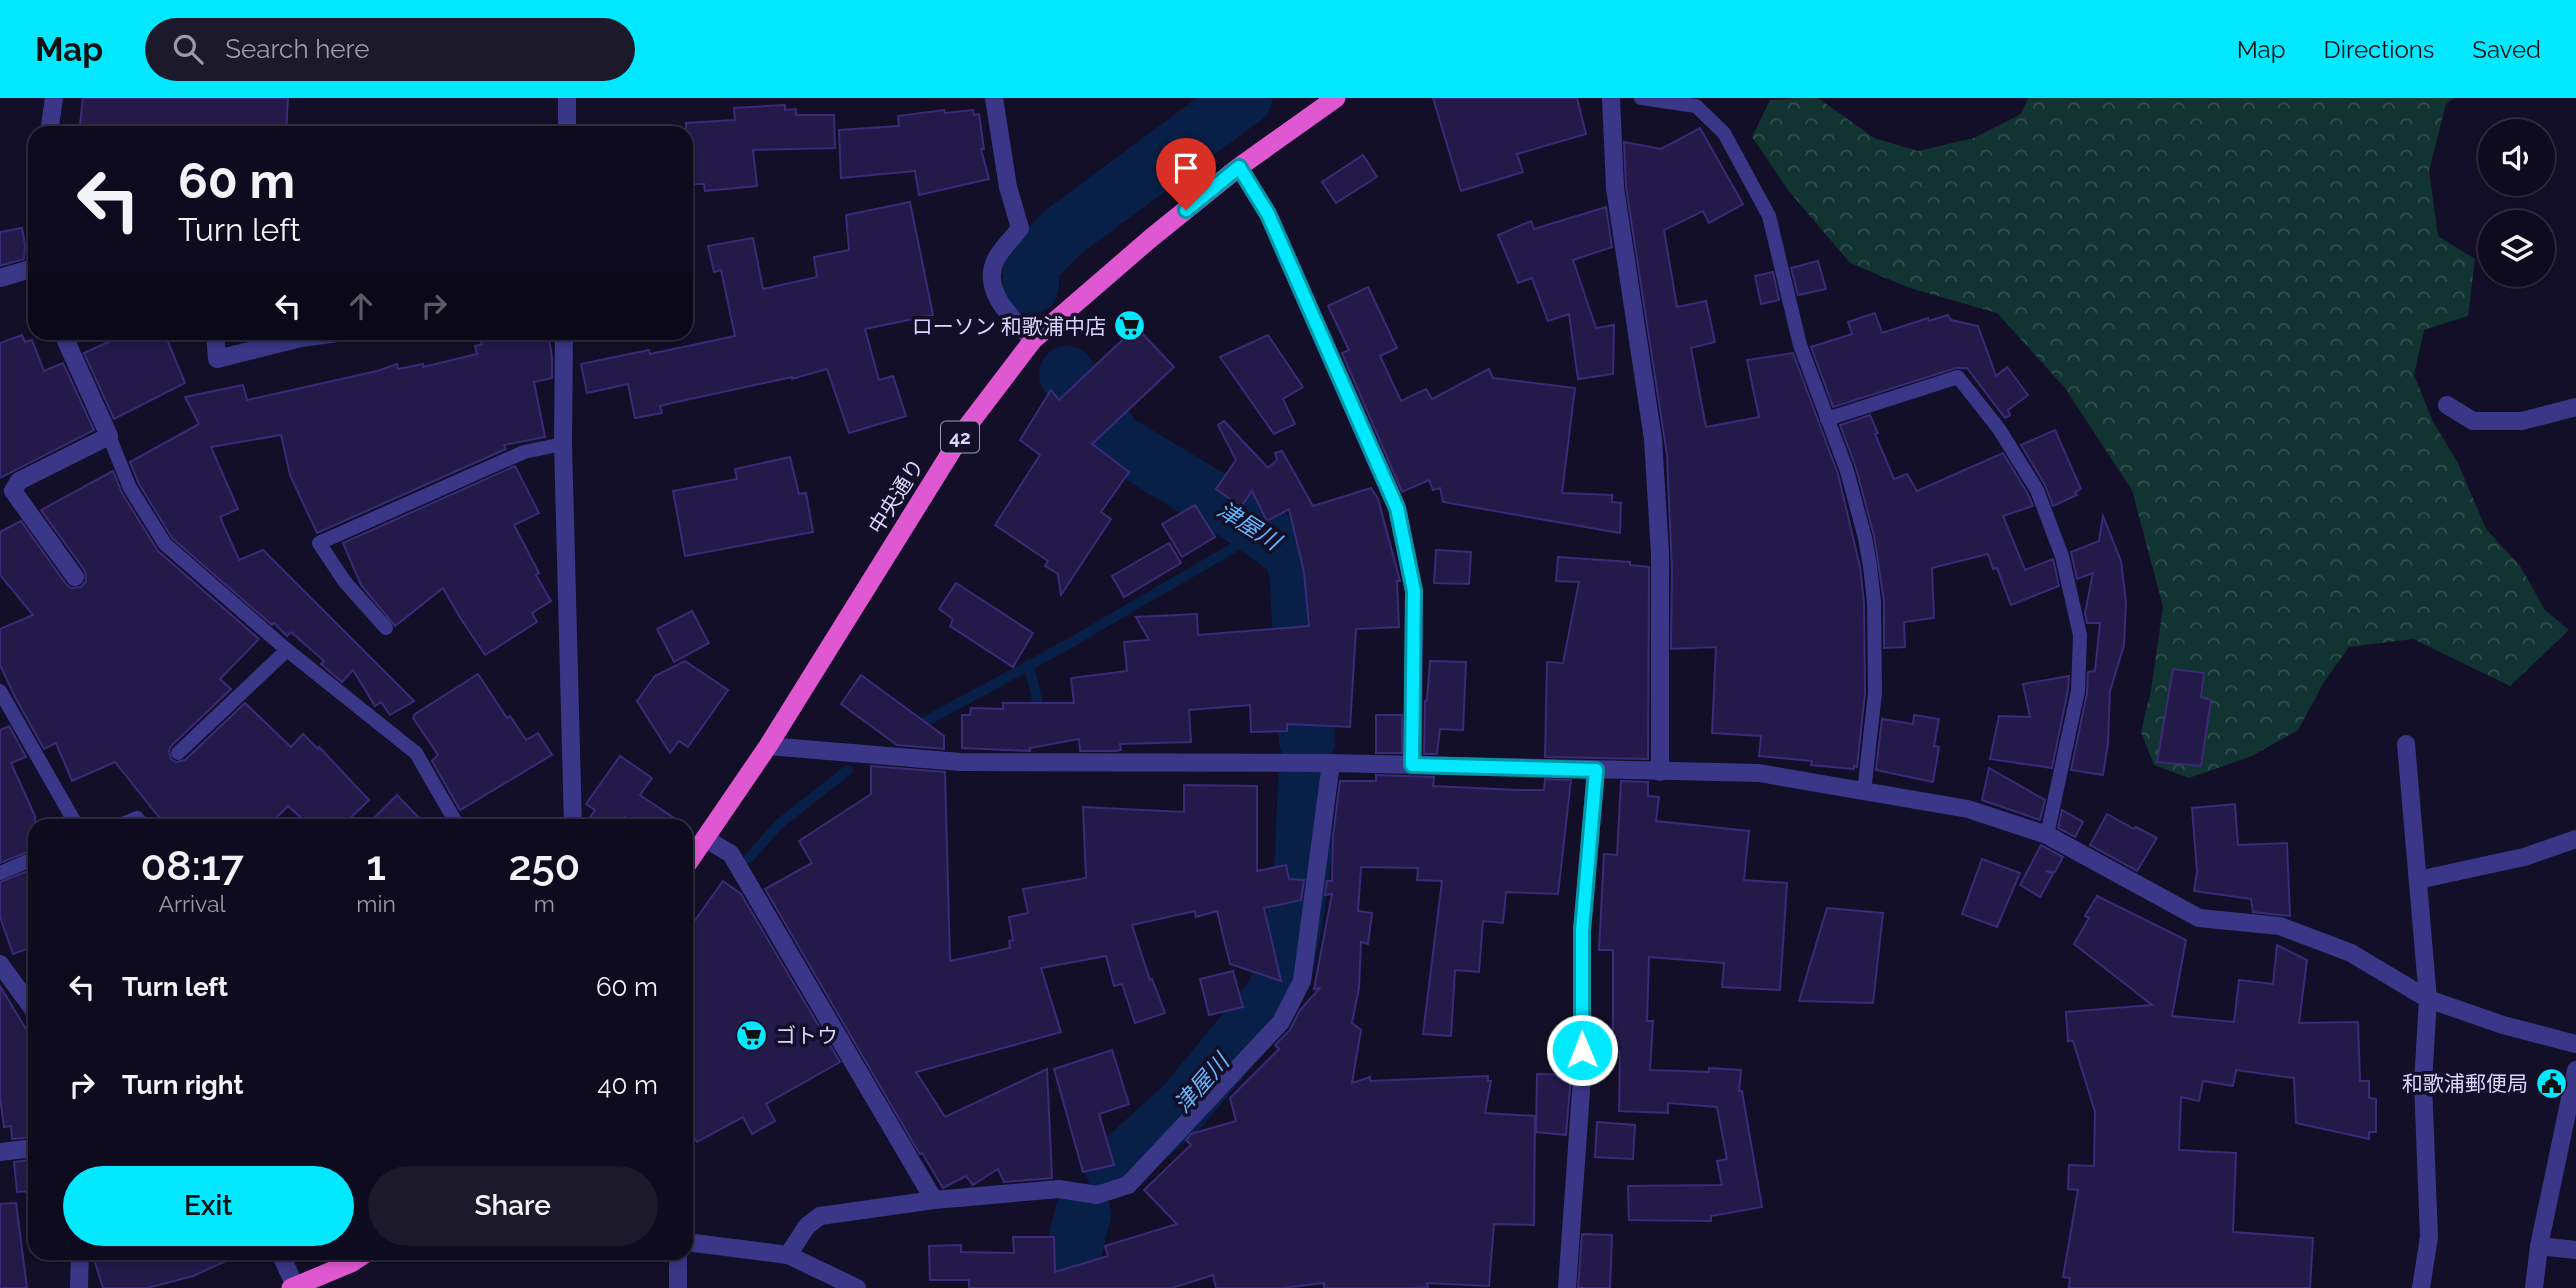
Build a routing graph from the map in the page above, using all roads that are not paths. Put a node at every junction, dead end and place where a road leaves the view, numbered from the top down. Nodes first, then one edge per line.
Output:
1 (54, 98) edge
2 (567, 98) edge
3 (994, 98) edge
4 (1611, 98) edge
5 (1641, 98) edge
6 (1324, 101) edge
7 (49, 126) edge
8 (567, 126) edge
9 (1239, 167) junction
10 (28, 271) edge
11 (0, 278) edge
12 (66, 340) edge
13 (216, 340) edge
14 (293, 340) edge
15 (564, 340) edge
16 (1033, 340) junction
17 (2447, 405) dead end
18 (2576, 407) edge
19 (1827, 419) junction
20 (109, 436) junction
21 (563, 444) junction
22 (75, 577) dead end
23 (386, 628) dead end
24 (287, 650) junction
25 (0, 691) edge
26 (2406, 744) dead end
27 (768, 746) junction
28 (178, 753) dead end
29 (1331, 763) junction
30 (1412, 765) junction
31 (1596, 770) junction
32 (1660, 772) junction
33 (1864, 792) junction
34 (73, 819) edge
35 (454, 819) edge
36 (573, 819) edge
37 (2047, 835) junction
38 (706, 839) junction
39 (2576, 839) edge
40 (693, 857) edge
41 (28, 861) edge
42 (0, 873) edge
43 (2418, 880) junction
44 (0, 964) edge
45 (2428, 999) junction
46 (28, 1002) edge
47 (2576, 1044) edge
48 (2576, 1070) edge
49 (28, 1149) edge
50 (0, 1152) edge
51 (934, 1200) junction
52 (693, 1243) edge
53 (2539, 1246) junction
54 (2576, 1250) edge
55 (788, 1255) junction
56 (80, 1260) edge
57 (283, 1260) edge
58 (356, 1260) edge
59 (678, 1260) edge
60 (294, 1287) edge
61 (79, 1288) edge
62 (678, 1288) edge
63 (857, 1288) edge
64 (1567, 1288) edge
65 (2421, 1288) edge
66 (2533, 1288) edge

1 - 7 street
2 - 8 street
3 - 16 street
4 - 32 street
5 - 19 lane
6 - 9 highway, 中央通り / 42
9 - 16 highway, 中央通り / 42
9 - 30 street
10 - 11 street
12 - 20 street
13 - 14 street
15 - 21 street
16 - 27 highway, 中央通り / 42
17 - 18 street
19 - 33 lane
19 - 37 lane
20 - 22 street
20 - 24 lane
21 - 23 lane
21 - 36 street
24 - 28 lane
24 - 35 lane
25 - 34 lane
26 - 43 street
27 - 29 street
27 - 38 highway, 中央通り / 42
29 - 30 street
29 - 51 street
30 - 31 street
31 - 32 street
31 - 64 street
32 - 33 street
33 - 37 street
37 - 45 street
38 - 40 highway, 中央通り / 42
38 - 51 street
39 - 43 street
41 - 42 lane
43 - 45 street
44 - 46 street
45 - 47 street
45 - 65 street
48 - 53 street
49 - 50 street
51 - 55 street
52 - 55 street
53 - 54 street
53 - 66 street
55 - 63 street
56 - 61 street
57 - 60 street
58 - 60 highway
59 - 62 street

